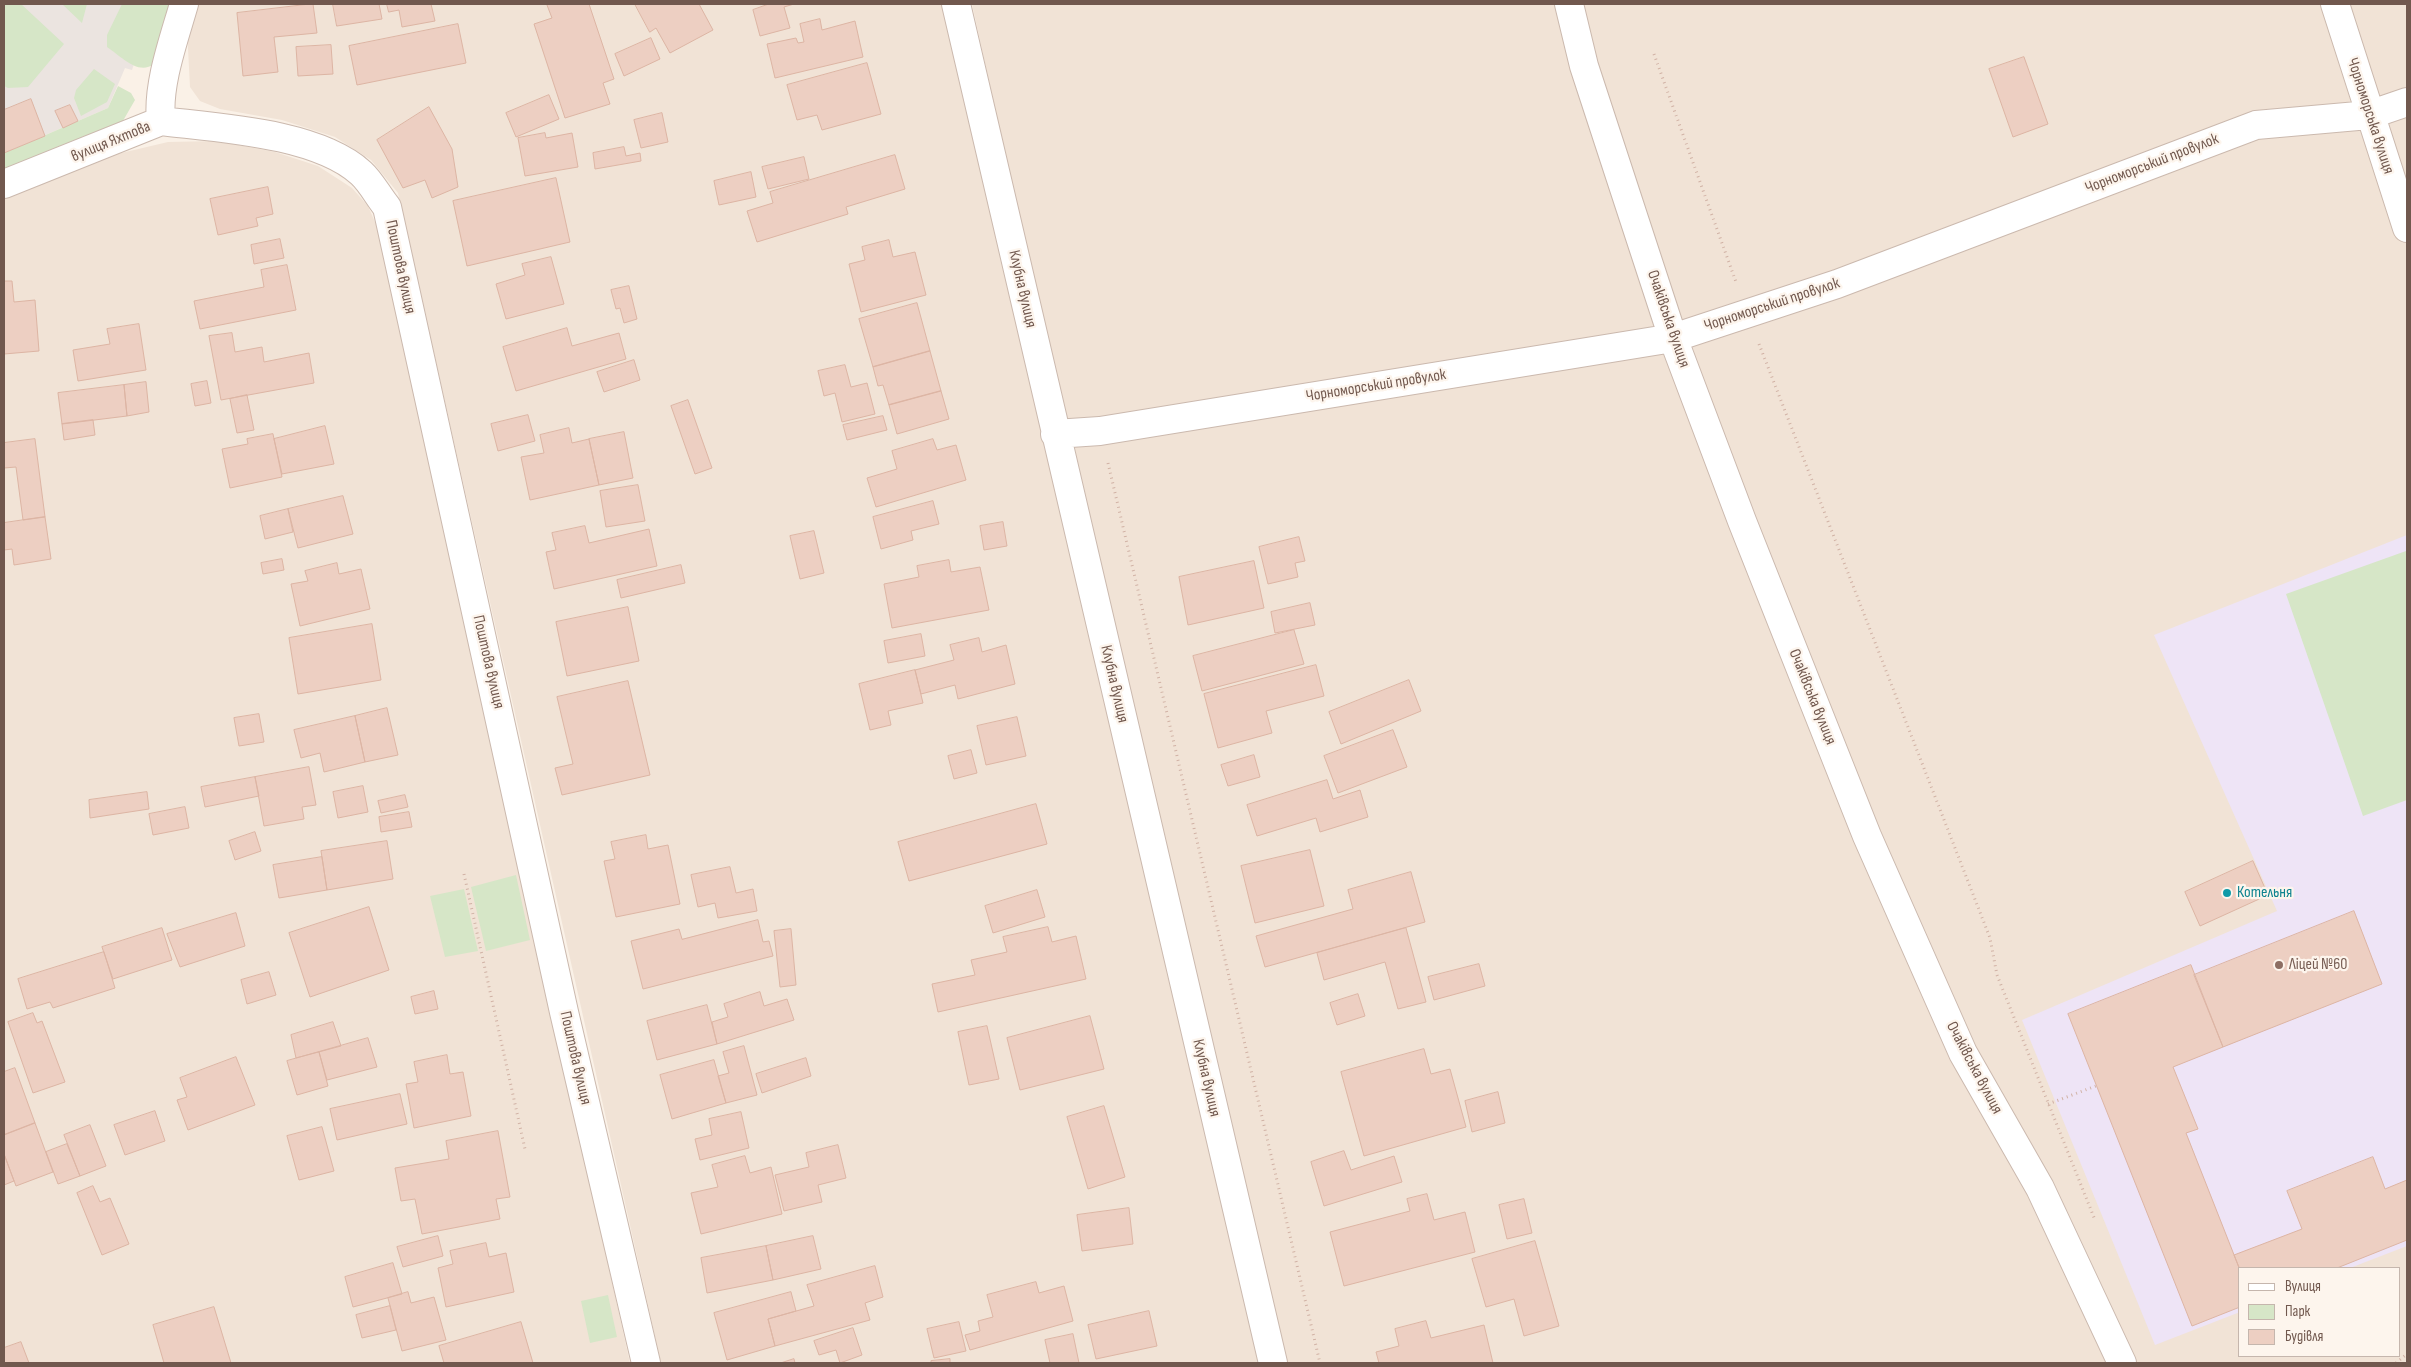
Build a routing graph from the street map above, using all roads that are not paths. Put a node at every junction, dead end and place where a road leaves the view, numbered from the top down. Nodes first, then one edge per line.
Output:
1 (184, 4) edge
2 (956, 4) edge
3 (1569, 4) edge
4 (2335, 4) edge
5 (2407, 102) edge
6 (2369, 115) junction
7 (161, 121) junction
8 (4, 184) edge
9 (2407, 228) edge
10 (1673, 338) junction
11 (1055, 434) junction
12 (646, 1363) edge
13 (1273, 1363) edge
14 (2122, 1363) edge

1 - 7 street, вулиця Яхтова
2 - 11 street, Клубна вулиця
3 - 10 street, Очаківська вулиця
4 - 6 street, Чорноморська вулиця
5 - 6 street, Чорноморський провулок
6 - 9 street, Чорноморська вулиця
6 - 10 street, Чорноморський провулок
7 - 8 street, вулиця Яхтова
7 - 12 street, Поштова вулиця
10 - 11 street, Чорноморський провулок
10 - 14 street, Очаківська вулиця
11 - 13 street, Клубна вулиця

